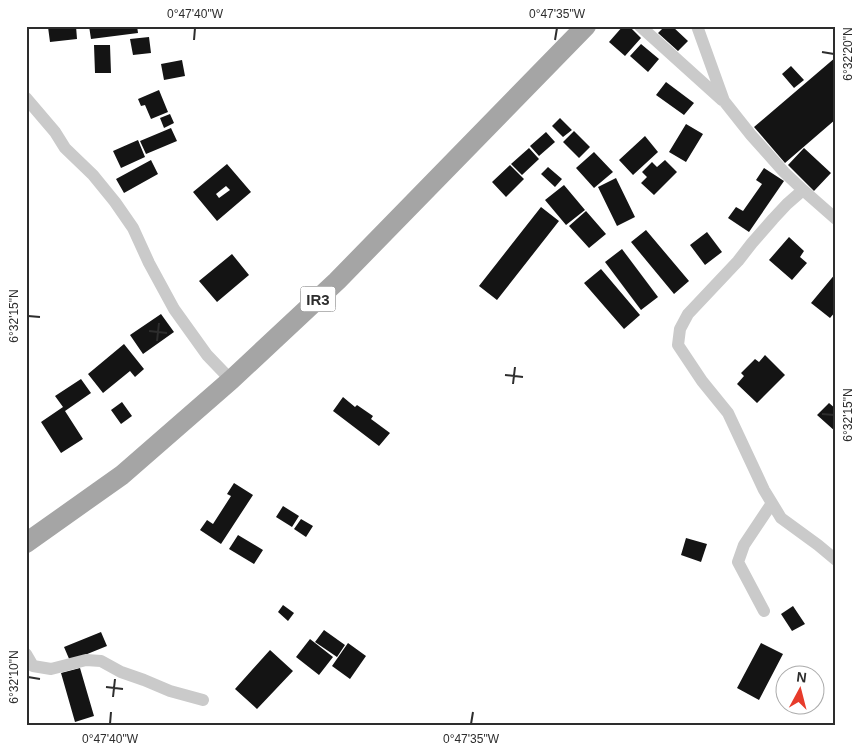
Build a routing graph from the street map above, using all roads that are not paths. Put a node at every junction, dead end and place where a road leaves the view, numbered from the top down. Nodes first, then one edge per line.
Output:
1 (586, 26) edge
2 (640, 26) edge
3 (698, 26) edge
4 (26, 98) edge
5 (724, 101) junction
6 (804, 190) junction
7 (836, 219) edge
8 (231, 380) junction
9 (772, 502) junction
10 (26, 544) edge
11 (836, 560) edge
12 (764, 610) dead end
13 (26, 654) edge
14 (203, 700) dead end

1 - 8 main road, IR3
2 - 5 street
3 - 5 street
4 - 8 street
5 - 6 street
6 - 7 street
6 - 9 street
8 - 10 main road, IR3
9 - 11 street
9 - 12 street
13 - 14 street

